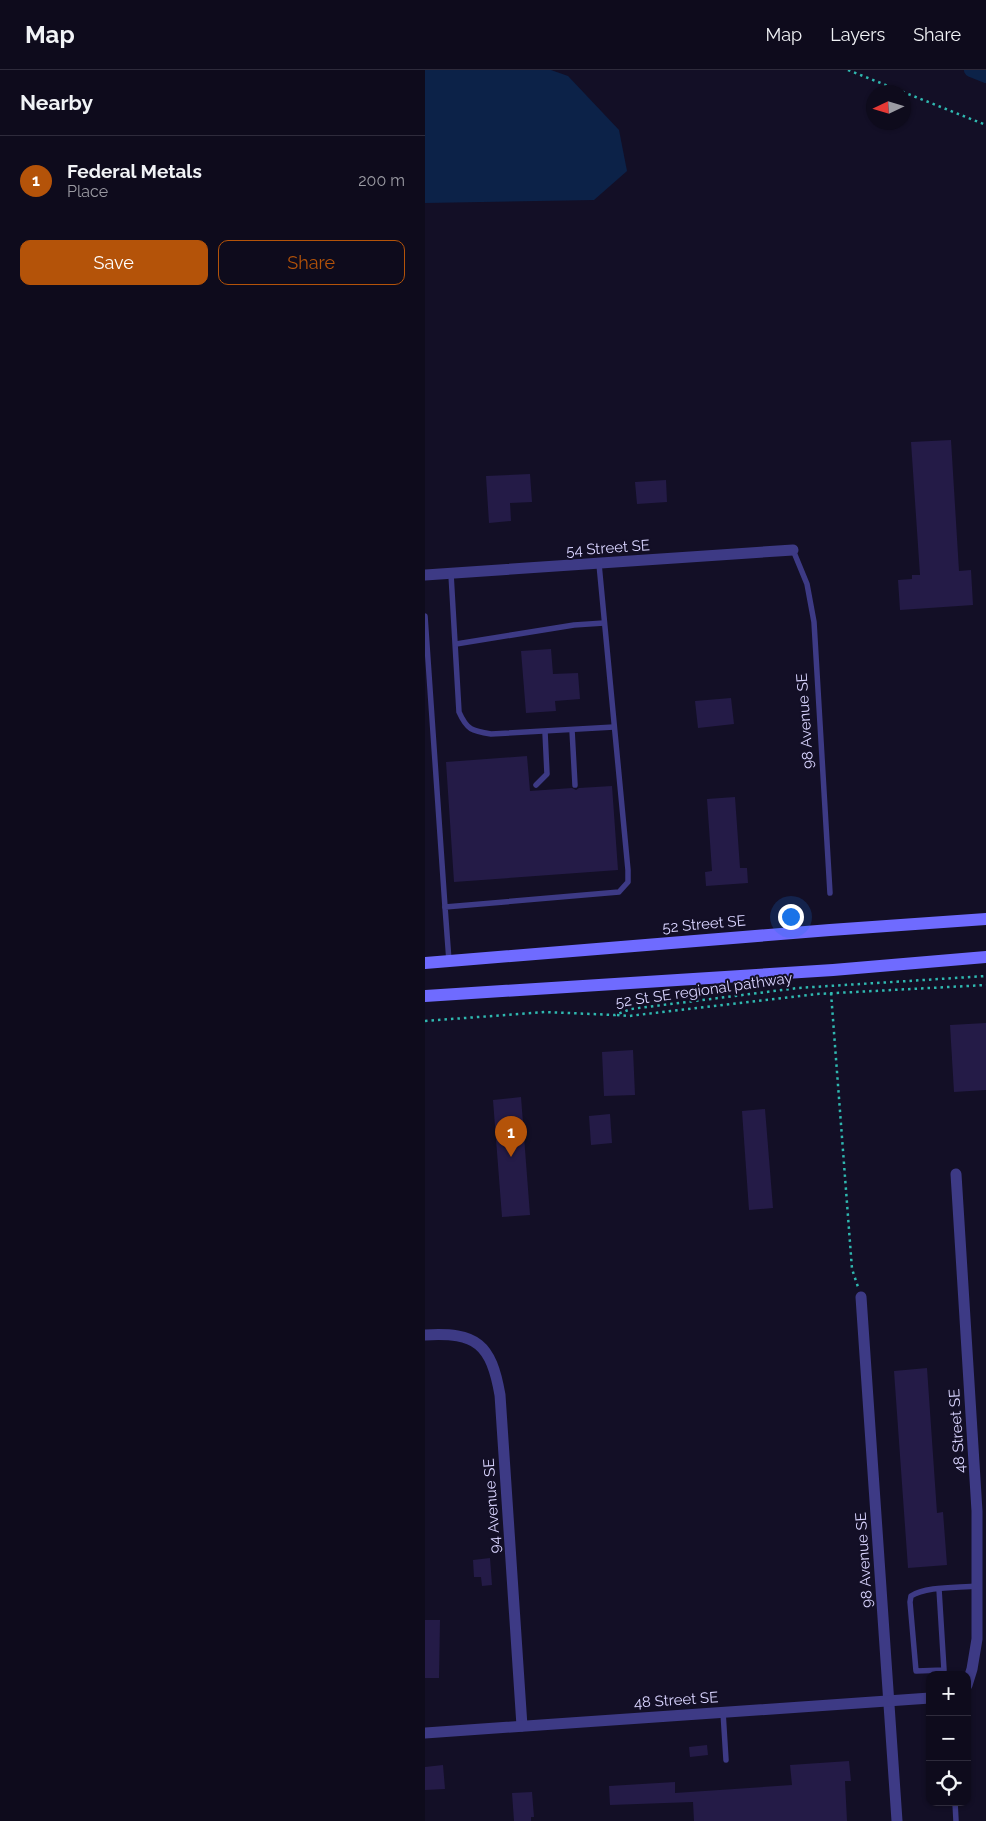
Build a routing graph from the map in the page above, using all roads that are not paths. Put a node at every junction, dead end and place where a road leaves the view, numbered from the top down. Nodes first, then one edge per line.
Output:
1 (793, 550) joint
2 (599, 564) junction
3 (451, 574) junction
4 (425, 575) edge
5 (425, 616) edge
6 (604, 623) junction
7 (456, 644) junction
8 (614, 727) junction
9 (572, 730) junction
10 (545, 732) junction
11 (536, 785) dead end
12 (575, 785) dead end
13 (830, 893) dead end
14 (445, 907) junction
15 (986, 919) edge
16 (986, 957) edge
17 (449, 961) junction
18 (425, 963) edge
19 (425, 996) edge
20 (956, 1174) dead end
21 (861, 1297) road end
22 (425, 1335) edge
23 (977, 1586) junction
24 (939, 1589) junction
25 (971, 1672) edge
26 (926, 1698) edge
27 (889, 1700) junction
28 (723, 1712) junction
29 (522, 1726) junction
30 (425, 1733) edge
31 (726, 1760) dead end
32 (955, 1806) edge
33 (897, 1821) edge
34 (956, 1821) edge

1 - 2 street, 54 Street SE
1 - 13 lane, 98 Avenue SE
2 - 3 street, 54 Street SE
2 - 6 lane
3 - 4 street, 54 Street SE
3 - 7 lane
5 - 14 lane
6 - 7 lane
6 - 8 lane
7 - 10 lane
8 - 9 lane
8 - 14 lane
9 - 10 lane
9 - 12 lane
10 - 11 lane
14 - 17 lane
15 - 17 main road, 52 Street SE
16 - 19 main road
17 - 18 main road, 52 Street SE
20 - 23 street, 48 Street SE
21 - 27 street, 98 Avenue SE
22 - 29 street, 94 Avenue SE
23 - 24 lane
23 - 25 street, 48 Street SE
24 - 24 lane
26 - 27 street, 48 Street SE
27 - 28 street, 48 Street SE
27 - 33 street, 98 Avenue SE
28 - 29 street, 48 Street SE
28 - 31 lane
29 - 30 street, 48 Street SE
32 - 34 lane

